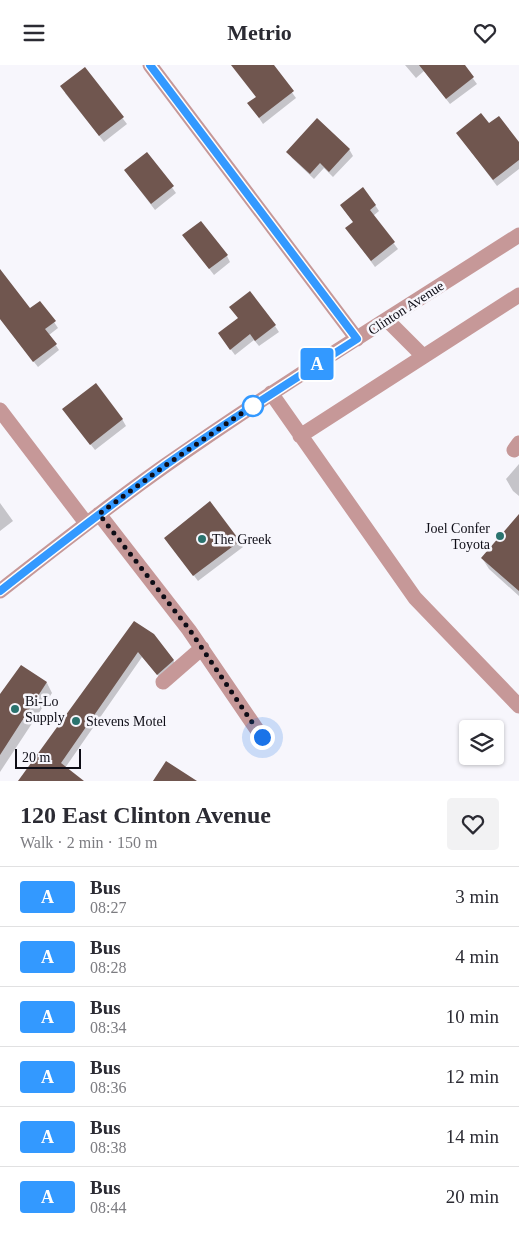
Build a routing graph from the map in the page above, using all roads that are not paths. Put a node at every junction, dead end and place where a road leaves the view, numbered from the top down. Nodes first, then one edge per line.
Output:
1 (150, 65) edge
2 (519, 235) edge
3 (519, 295) edge
4 (387, 320) junction
5 (357, 339) junction
6 (423, 356) junction
7 (272, 393) junction
8 (0, 411) edge
9 (300, 436) junction
10 (99, 514) junction
11 (86, 523) junction
12 (0, 591) edge
13 (202, 649) junction
14 (163, 682) dead end
15 (519, 706) edge
16 (262, 737) dead end

1 - 5 street
2 - 4 street, Clinton Avenue
3 - 6 street
4 - 5 street, Clinton Avenue
4 - 6 street
5 - 7 street, Clinton Avenue
6 - 9 street
7 - 9 street
7 - 10 street, Clinton Avenue
8 - 11 street
9 - 15 street
10 - 11 street, Clinton Avenue
10 - 13 street
11 - 12 street, Clinton Avenue
13 - 14 street
13 - 16 street

